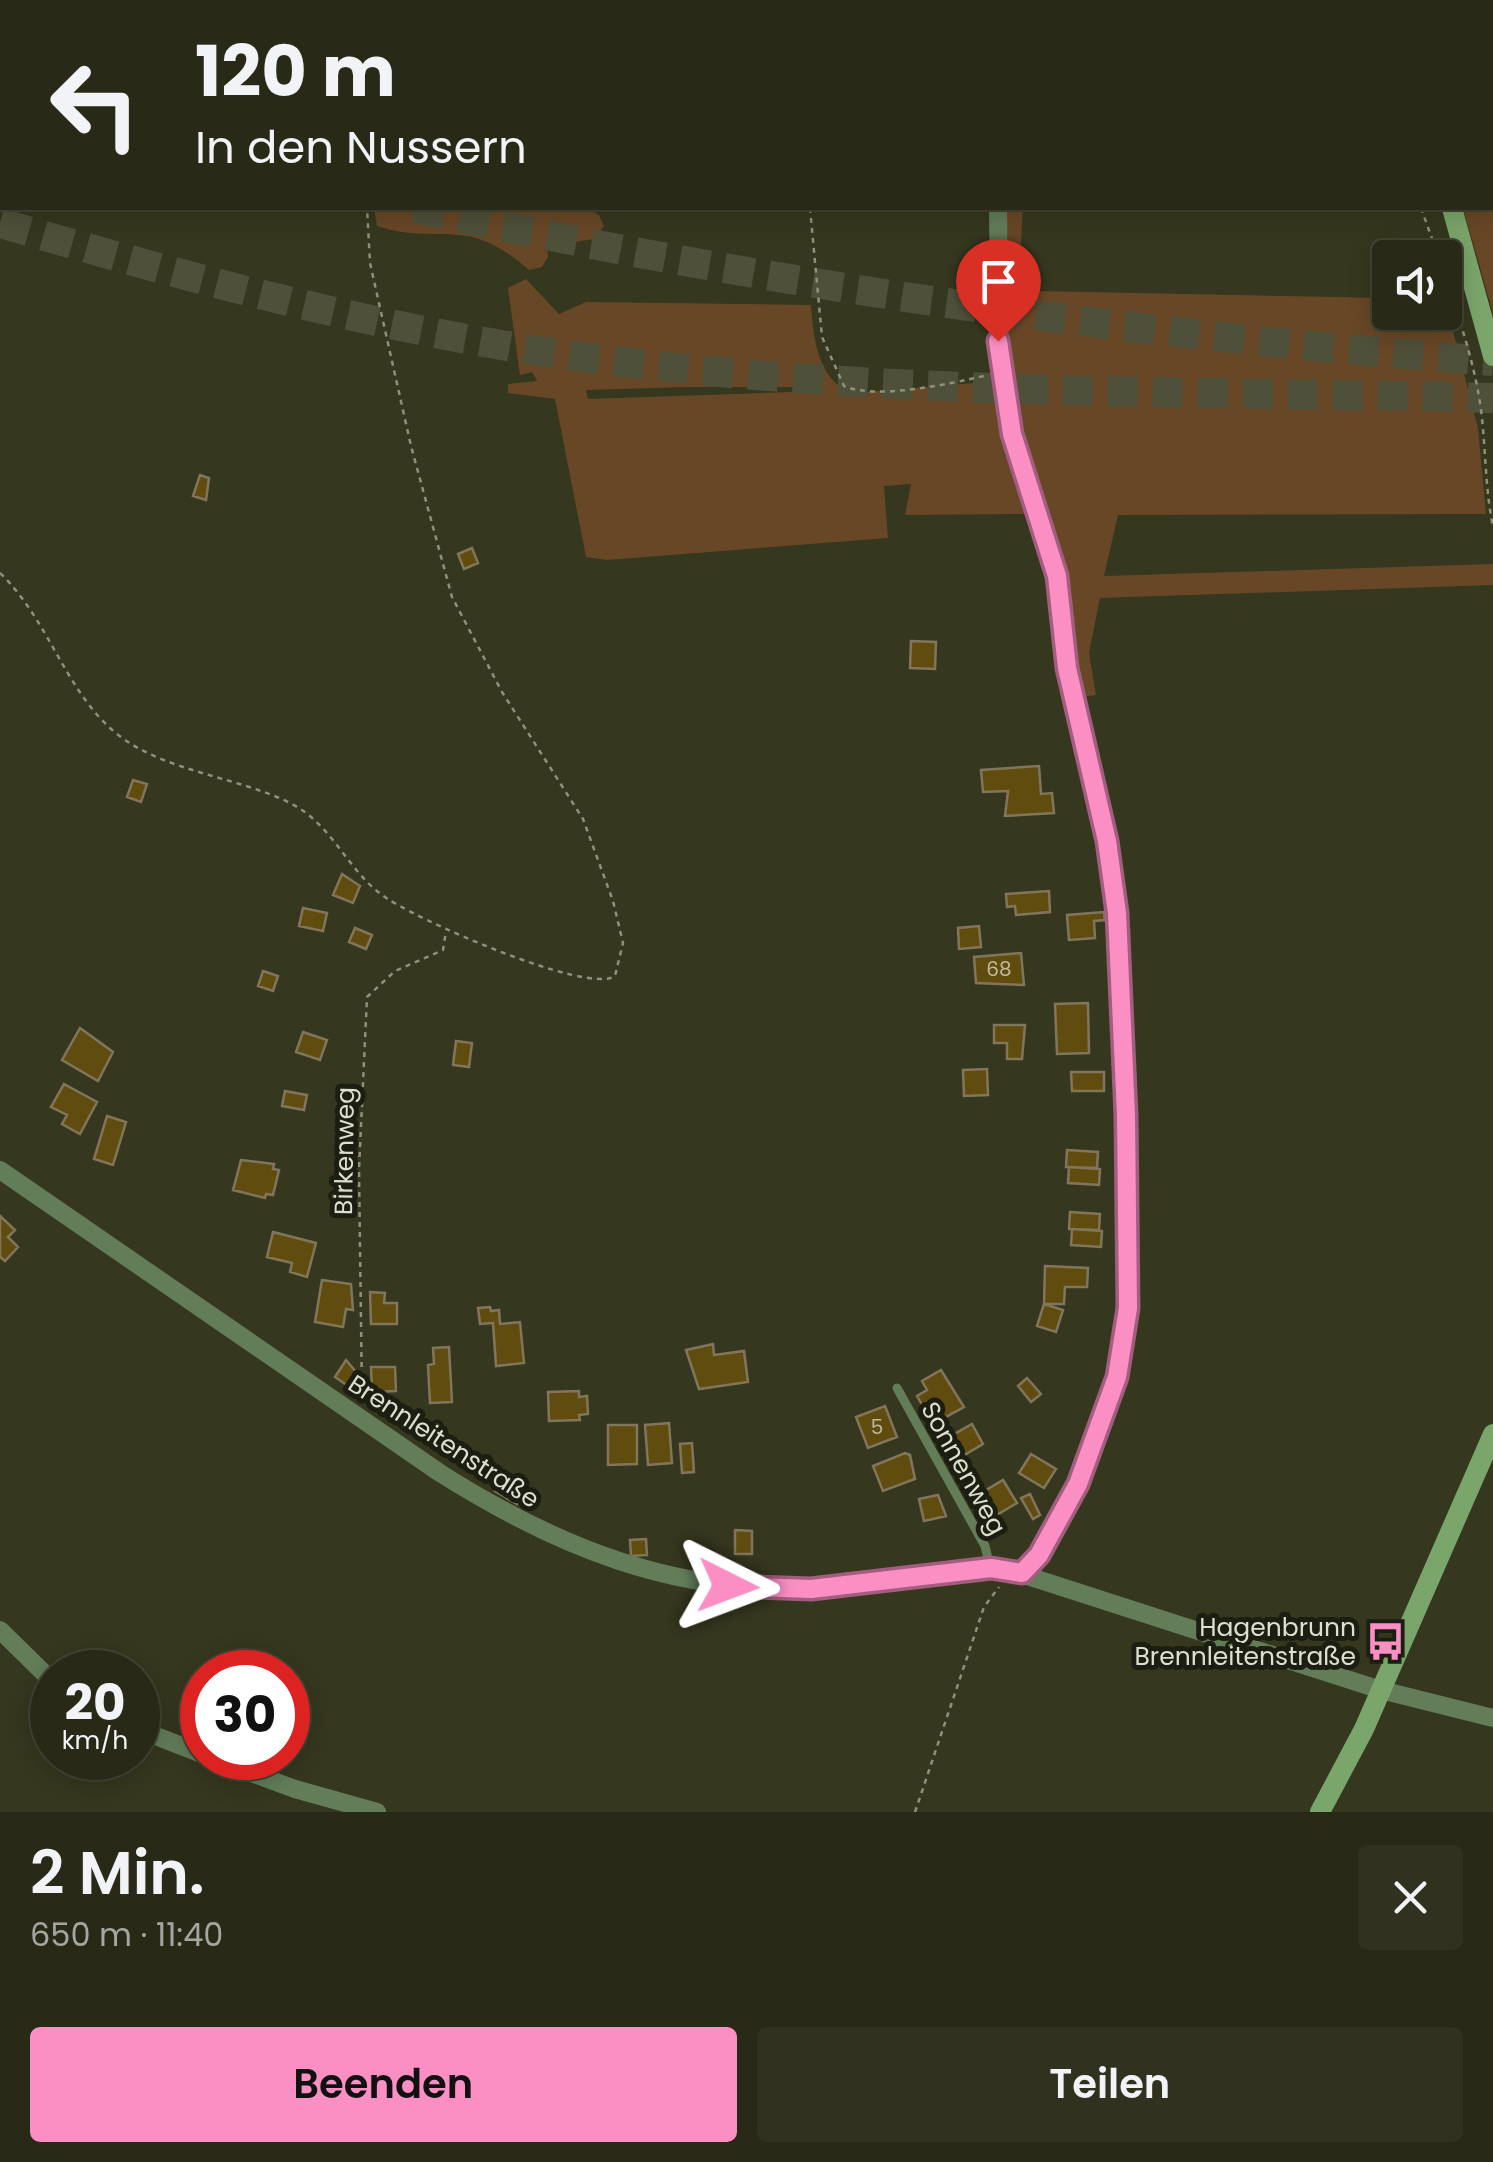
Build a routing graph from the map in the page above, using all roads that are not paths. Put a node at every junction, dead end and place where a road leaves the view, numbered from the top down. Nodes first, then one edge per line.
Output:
1 (998, 210) edge
2 (1453, 210) edge
3 (1493, 356) edge
4 (0, 1170) edge
5 (897, 1388) dead end
6 (1493, 1434) edge
7 (991, 1568) junction
8 (1022, 1573) junction
9 (0, 1630) edge
10 (30, 1659) edge
11 (1381, 1690) junction
12 (1493, 1718) edge
13 (269, 1780) edge
14 (377, 1812) edge
15 (1320, 1812) edge

1 - 8 street
2 - 3 street
4 - 7 street, Brennleitenstraße
5 - 7 lane, Sonnenweg
6 - 11 street
7 - 8 street, Brennleitenstraße
8 - 11 street, Brennleitenstraße
9 - 10 street
11 - 12 street, Brennleitenstraße
11 - 15 street
13 - 14 street

